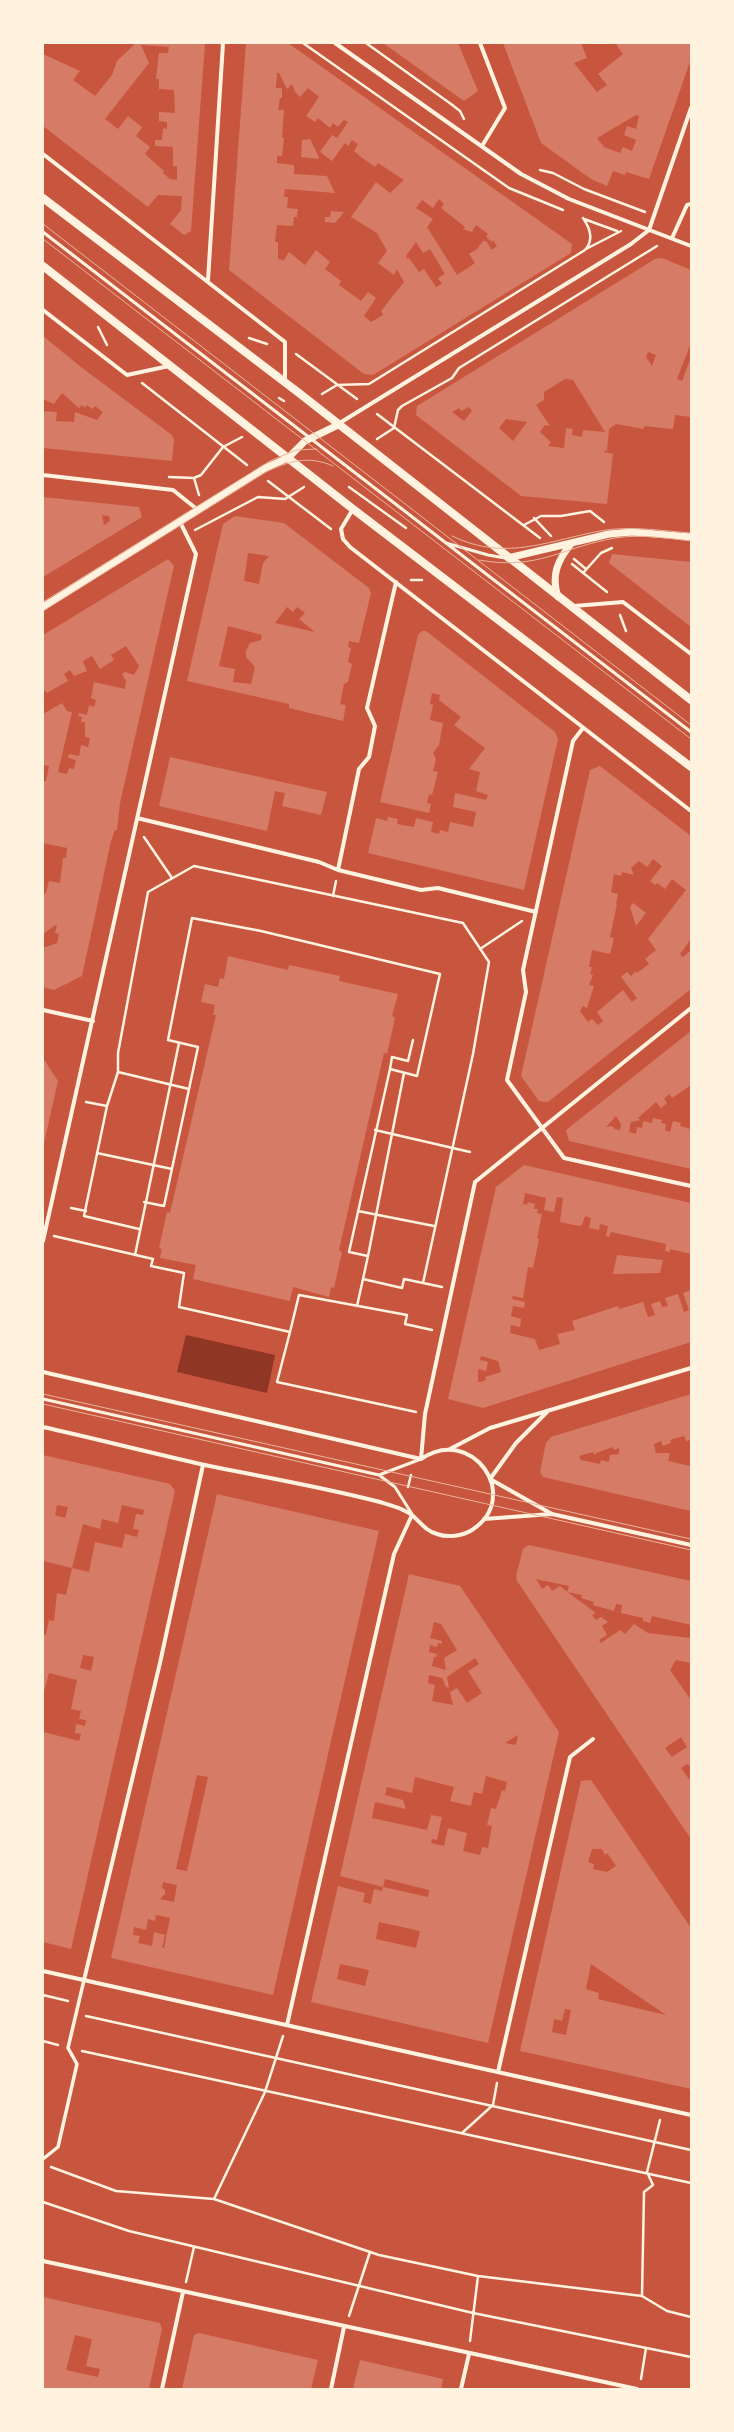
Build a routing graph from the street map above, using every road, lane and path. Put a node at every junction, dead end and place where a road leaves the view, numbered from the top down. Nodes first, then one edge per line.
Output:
1 (223, 43) edge
2 (335, 43) edge
3 (366, 43) edge
4 (480, 43) edge
5 (691, 108) edge
6 (466, 122) dead end
7 (482, 146) junction
8 (43, 154) edge
9 (534, 170) dead end
10 (43, 198) edge
11 (691, 204) edge
12 (654, 215) junction
13 (583, 218) dead end
14 (636, 224) junction
15 (649, 230) junction
16 (43, 232) edge
17 (672, 238) junction
18 (657, 246) dead end
19 (691, 246) edge
20 (585, 250) junction
21 (43, 266) edge
22 (208, 280) junction
23 (43, 310) edge
24 (96, 322) dead end
25 (112, 349) dead end
26 (286, 349) junction
27 (171, 365) junction
28 (136, 373) junction
29 (285, 383) junction
30 (337, 385) junction
31 (279, 398) dead end
32 (288, 399) dead end
33 (284, 401) junction
34 (280, 403) dead end
35 (367, 406) junction
36 (338, 424) junction
37 (394, 428) junction
38 (311, 438) junction
39 (366, 447) junction
40 (288, 458) junction
41 (43, 475) edge
42 (194, 478) dead end
43 (315, 480) junction
44 (348, 486) dead end
45 (289, 497) junction
46 (353, 509) junction
47 (199, 511) junction
48 (180, 522) junction
49 (410, 531) dead end
50 (626, 532) junction
51 (341, 533) junction
52 (616, 533) junction
53 (186, 535) junction
54 (691, 537) edge
55 (443, 541) junction
56 (570, 544) junction
57 (508, 558) junction
58 (396, 582) junction
59 (558, 598) junction
60 (614, 603) junction
61 (43, 607) edge
62 (570, 607) junction
63 (628, 634) dead end
64 (691, 654) edge
65 (691, 700) edge
66 (583, 728) junction
67 (691, 732) edge
68 (691, 767) edge
69 (691, 811) edge
70 (137, 818) junction
71 (154, 851) dead end
72 (338, 870) junction
73 (172, 878) junction
74 (333, 896) junction
75 (536, 912) junction
76 (480, 949) junction
77 (691, 1008) edge
78 (43, 1010) edge
79 (93, 1021) junction
80 (413, 1040) dead end
81 (179, 1042) junction
82 (390, 1069) junction
83 (118, 1072) junction
84 (404, 1073) junction
85 (170, 1084) junction
86 (189, 1089) junction
87 (92, 1103) dead end
88 (107, 1106) junction
89 (541, 1127) junction
90 (375, 1130) junction
91 (392, 1134) junction
92 (452, 1148) junction
93 (470, 1152) dead end
94 (97, 1153) junction
95 (152, 1164) junction
96 (172, 1169) junction
97 (691, 1186) edge
98 (144, 1202) junction
99 (71, 1208) dead end
100 (86, 1211) junction
101 (358, 1211) junction
102 (376, 1214) junction
103 (434, 1226) junction
104 (139, 1229) junction
105 (44, 1234) junction
106 (43, 1241) edge
107 (134, 1255) junction
108 (368, 1256) junction
109 (364, 1279) junction
110 (423, 1283) junction
111 (434, 1285) dead end
112 (357, 1306) junction
113 (290, 1332) junction
114 (443, 1332) junction
115 (691, 1368) edge
116 (43, 1372) edge
117 (43, 1399) edge
118 (548, 1412) junction
119 (425, 1414) junction
120 (43, 1427) edge
121 (449, 1450) junction
122 (422, 1459) junction
123 (203, 1464) junction
124 (379, 1475) junction
125 (490, 1479) junction
126 (408, 1492) dead end
127 (552, 1514) junction
128 (412, 1515) junction
129 (484, 1519) junction
130 (691, 1545) edge
131 (593, 1739) dead end
132 (43, 1971) edge
133 (84, 1980) junction
134 (43, 1995) edge
135 (79, 2003) junction
136 (76, 2014) junction
137 (287, 2025) junction
138 (43, 2041) edge
139 (68, 2048) junction
140 (276, 2057) junction
141 (498, 2072) junction
142 (265, 2092) junction
143 (493, 2106) junction
144 (663, 2109) junction
145 (691, 2115) edge
146 (462, 2133) junction
147 (654, 2141) junction
148 (691, 2150) edge
149 (43, 2159) edge
150 (50, 2166) dead end
151 (646, 2172) junction
152 (691, 2183) edge
153 (214, 2199) junction
154 (43, 2202) edge
155 (194, 2247) junction
156 (370, 2252) junction
157 (43, 2261) edge
158 (478, 2276) junction
159 (360, 2286) junction
160 (183, 2292) junction
161 (642, 2296) junction
162 (473, 2313) junction
163 (691, 2317) edge
164 (344, 2327) junction
165 (646, 2348) junction
166 (469, 2354) junction
167 (691, 2357) edge
168 (640, 2382) dead end
169 (162, 2389) edge
170 (331, 2389) edge
171 (461, 2389) edge
172 (637, 2389) edge

1 - 22 street
2 - 7 street
3 - 6 path
4 - 7 street
5 - 12 street
7 - 14 street
8 - 22 street
9 - 12 path
10 - 29 main road
11 - 17 street
12 - 15 street
13 - 20 path
14 - 15 street
14 - 20 path
15 - 17 street
15 - 35 street
16 - 38 lane
17 - 19 street
18 - 37 path
20 - 30 path
21 - 27 main road
22 - 26 street
23 - 28 street
24 - 25 path
26 - 29 street
26 - 30 path
27 - 28 street
27 - 40 main road
28 - 42 path
29 - 36 main road
30 - 35 path
31 - 33 path
32 - 33 path
33 - 34 path
35 - 36 street
35 - 37 path
36 - 38 street
36 - 39 main road
37 - 39 path
37 - 52 path
38 - 40 street
38 - 55 lane
39 - 57 main road
40 - 43 main road
40 - 47 street
41 - 47 street
43 - 45 path
43 - 46 main road
44 - 49 path
45 - 51 path
45 - 53 path
46 - 51 street
46 - 68 main road
47 - 48 street
48 - 53 street
48 - 61 street
50 - 52 street
50 - 54 street
50 - 60 path
51 - 58 street
52 - 56 street
53 - 70 street
55 - 57 lane
55 - 67 lane
56 - 57 street
56 - 59 street
57 - 59 main road
58 - 66 street
58 - 72 street
59 - 62 main road
60 - 62 street
60 - 63 path
60 - 64 street
62 - 65 main road
66 - 69 street
66 - 75 street
70 - 72 street
70 - 79 street
71 - 73 path
72 - 74 path
72 - 75 street
73 - 74 path
73 - 83 path
74 - 76 path
75 - 76 path
75 - 89 street
76 - 92 path
77 - 89 street
78 - 79 street
79 - 105 street
80 - 82 path
81 - 84 path
81 - 85 path
81 - 86 path
82 - 84 path
82 - 90 path
83 - 85 path
83 - 88 path
84 - 91 path
85 - 86 path
85 - 95 path
86 - 96 path
87 - 88 path
88 - 94 path
89 - 97 street
89 - 114 street
90 - 91 path
90 - 101 path
91 - 92 path
91 - 102 path
92 - 93 path
92 - 103 path
94 - 95 path
94 - 100 path
95 - 96 path
95 - 98 path
96 - 98 path
98 - 104 path
99 - 100 path
100 - 104 path
101 - 102 path
101 - 108 path
102 - 103 path
102 - 108 path
103 - 110 path
104 - 107 path
105 - 106 street
105 - 107 path
107 - 113 path
108 - 109 path
109 - 110 path
109 - 112 path
110 - 111 path
112 - 113 path
112 - 114 path
113 - 119 path
114 - 119 street
115 - 118 street
116 - 122 street
117 - 124 lane
118 - 121 street
118 - 125 street
119 - 122 street
120 - 123 street
121 - 122 street
121 - 125 street
122 - 124 lane
122 - 126 path
123 - 128 street
123 - 133 street
124 - 128 lane
125 - 127 street
125 - 129 street
127 - 129 street
127 - 130 street
128 - 129 street
128 - 137 street
131 - 141 street
132 - 133 street
133 - 135 street
133 - 137 street
134 - 135 path
135 - 136 street
136 - 139 street
136 - 140 path
137 - 140 path
137 - 141 street
138 - 139 path
139 - 142 path
139 - 149 street
140 - 142 path
140 - 143 path
141 - 143 path
141 - 144 street
142 - 146 path
142 - 153 path
143 - 146 path
143 - 147 path
144 - 145 street
144 - 147 path
146 - 151 path
147 - 148 path
147 - 151 path
150 - 153 path
151 - 152 path
151 - 161 path
153 - 156 path
154 - 155 path
155 - 159 path
155 - 160 path
156 - 158 path
156 - 159 path
157 - 160 street
158 - 161 path
158 - 162 path
159 - 162 path
159 - 164 path
160 - 164 street
160 - 169 street
161 - 163 path
162 - 165 path
162 - 166 path
164 - 166 street
164 - 170 street
165 - 167 path
165 - 168 path
166 - 171 street
166 - 172 street

